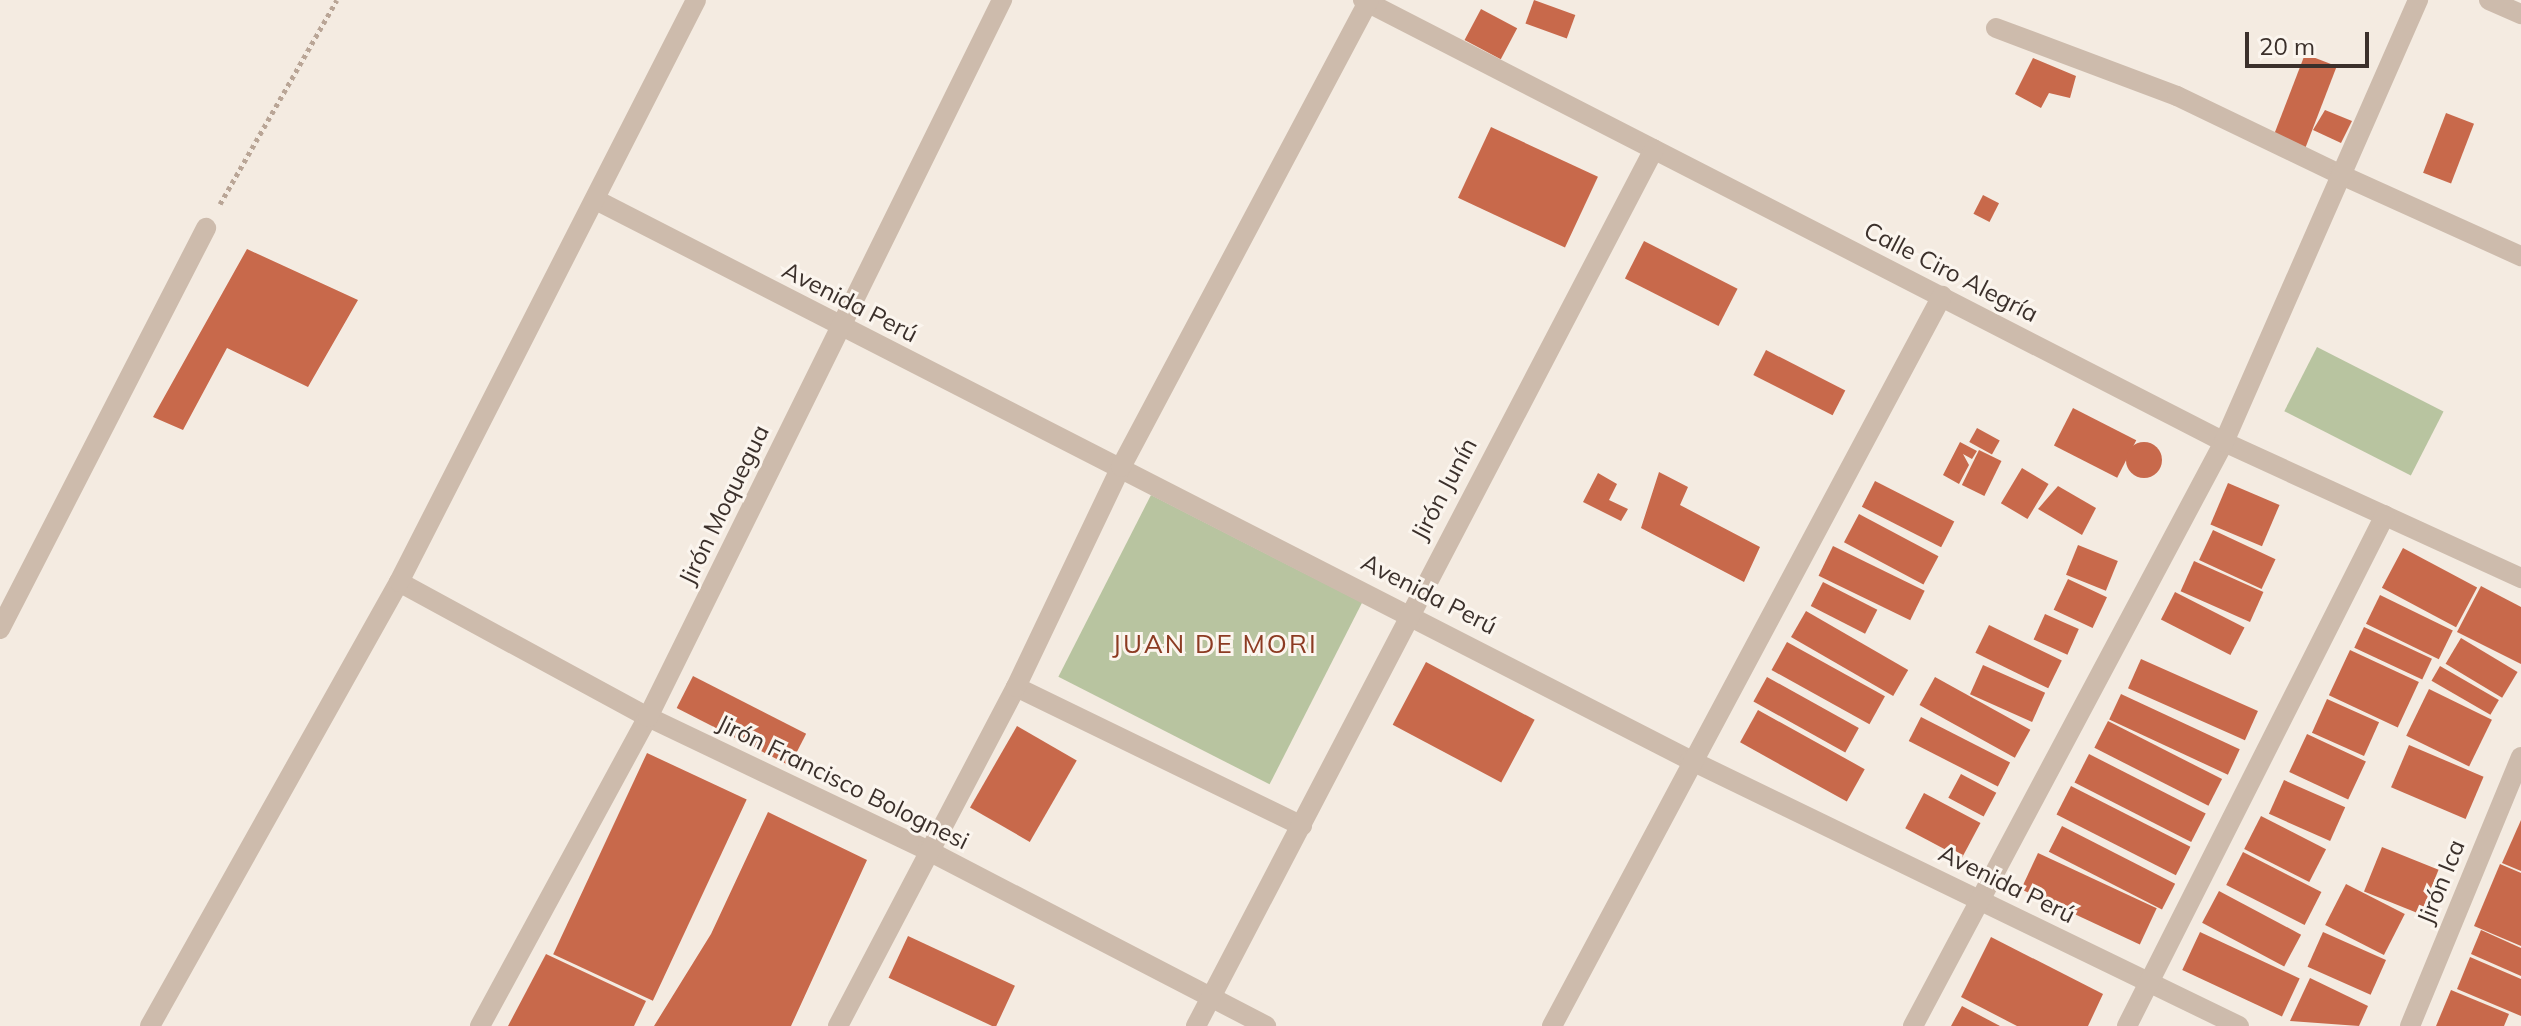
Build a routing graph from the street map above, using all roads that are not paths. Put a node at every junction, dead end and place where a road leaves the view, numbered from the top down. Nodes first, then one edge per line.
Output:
1 (696, 0) edge
2 (1002, 0) edge
3 (2418, 0) edge
4 (2489, 0) edge
5 (1365, 1) edge
6 (2521, 14) edge
7 (1996, 28) dead end
8 (1654, 149) junction
9 (2339, 174) junction
10 (598, 201) junction
11 (206, 228) road end
12 (2521, 256) edge
13 (1942, 296) junction
14 (841, 328) junction
15 (2224, 442) junction
16 (1121, 467) junction
17 (2385, 515) junction
18 (2521, 578) edge
19 (399, 582) junction
20 (1408, 611) junction
21 (0, 629) edge
22 (1016, 687) junction
23 (648, 717) junction
24 (2521, 757) edge
25 (1690, 760) junction
26 (1302, 826) junction
27 (927, 850) junction
28 (1980, 900) junction
29 (2150, 981) junction
30 (1211, 998) junction
31 (150, 1026) edge
32 (480, 1026) edge
33 (838, 1026) edge
34 (1196, 1026) edge
35 (1266, 1026) edge
36 (1552, 1026) edge
37 (1913, 1026) edge
38 (2127, 1026) edge
39 (2239, 1026) edge
40 (2410, 1026) edge

1 - 10 street
2 - 14 street, Jirón Moquegua
3 - 9 street
4 - 6 street
5 - 8 street, Calle Ciro Alegría
5 - 16 street
7 - 9 street
8 - 13 street, Calle Ciro Alegría
8 - 20 street, Jirón Junín
9 - 12 street
9 - 15 street
10 - 14 street, Avenida Perú
10 - 19 street
11 - 21 street
13 - 15 street, Calle Ciro Alegría
13 - 25 street
14 - 16 street, Avenida Perú
14 - 23 street, Jirón Moquegua
15 - 17 street, Calle Ciro Alegría
15 - 28 street
16 - 20 street, Avenida Perú
16 - 22 street
17 - 18 street, Calle Ciro Alegría
17 - 29 street
19 - 23 street, Jirón Francisco Bolognesi
19 - 31 street
20 - 25 street, Avenida Perú
20 - 26 street, Jirón Junín
22 - 26 street
22 - 27 street
23 - 27 street, Jirón Francisco Bolognesi
23 - 32 street, Jirón Moquegua
24 - 40 street, Jirón Ica
25 - 28 street, Avenida Perú
25 - 36 street
26 - 30 street, Jirón Junín
27 - 30 street, Jirón Francisco Bolognesi
27 - 33 street
28 - 29 street, Avenida Perú
28 - 37 street
29 - 38 street
29 - 39 street, Avenida Perú
30 - 34 street, Jirón Junín
30 - 35 street, Jirón Francisco Bolognesi

